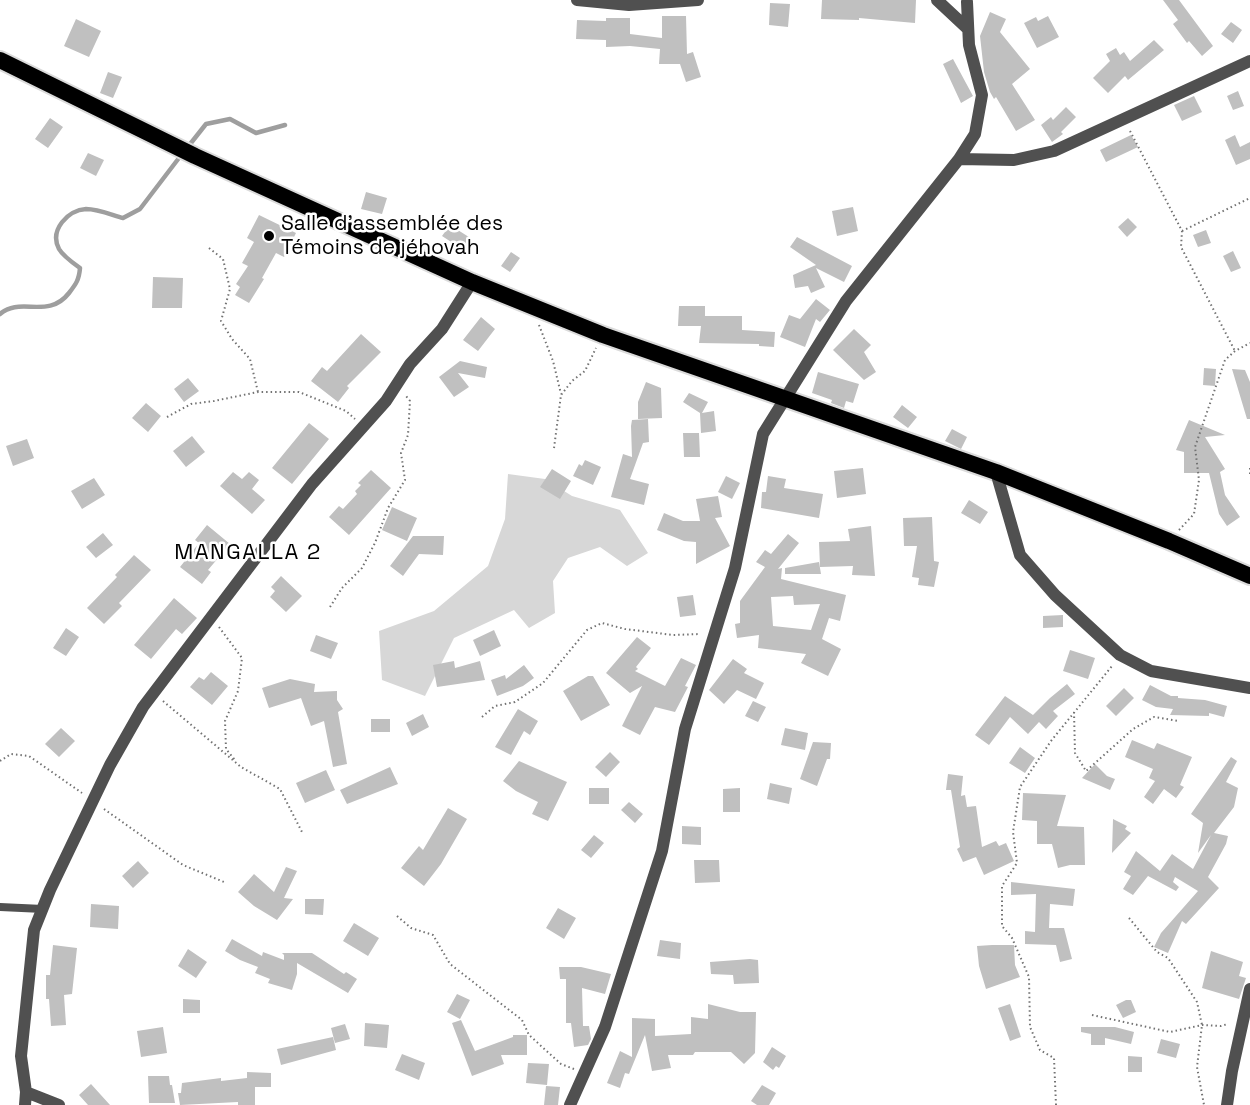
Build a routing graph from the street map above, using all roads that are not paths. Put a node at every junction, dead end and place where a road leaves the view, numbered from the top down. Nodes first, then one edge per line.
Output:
1 (578, 0) edge
2 (698, 0) edge
3 (937, 0) edge
4 (967, 2) dead end
5 (968, 28) junction
6 (0, 60) edge
7 (1250, 61) edge
8 (959, 159) junction
9 (472, 282) junction
10 (785, 398) junction
11 (996, 472) junction
12 (1250, 576) edge
13 (1250, 688) edge
14 (0, 907) edge
15 (43, 909) junction
16 (1250, 989) edge
17 (26, 1092) junction
18 (25, 1105) edge
19 (59, 1105) edge
20 (570, 1105) edge
21 (1227, 1105) edge

1 - 2 street
3 - 5 street
4 - 5 street
5 - 8 street
6 - 9 highway
7 - 8 street
8 - 10 street
9 - 10 highway
9 - 15 street
10 - 11 highway
10 - 20 street
11 - 12 highway
11 - 13 street
14 - 15 lane
15 - 17 street
16 - 21 street
17 - 18 street
17 - 19 street

